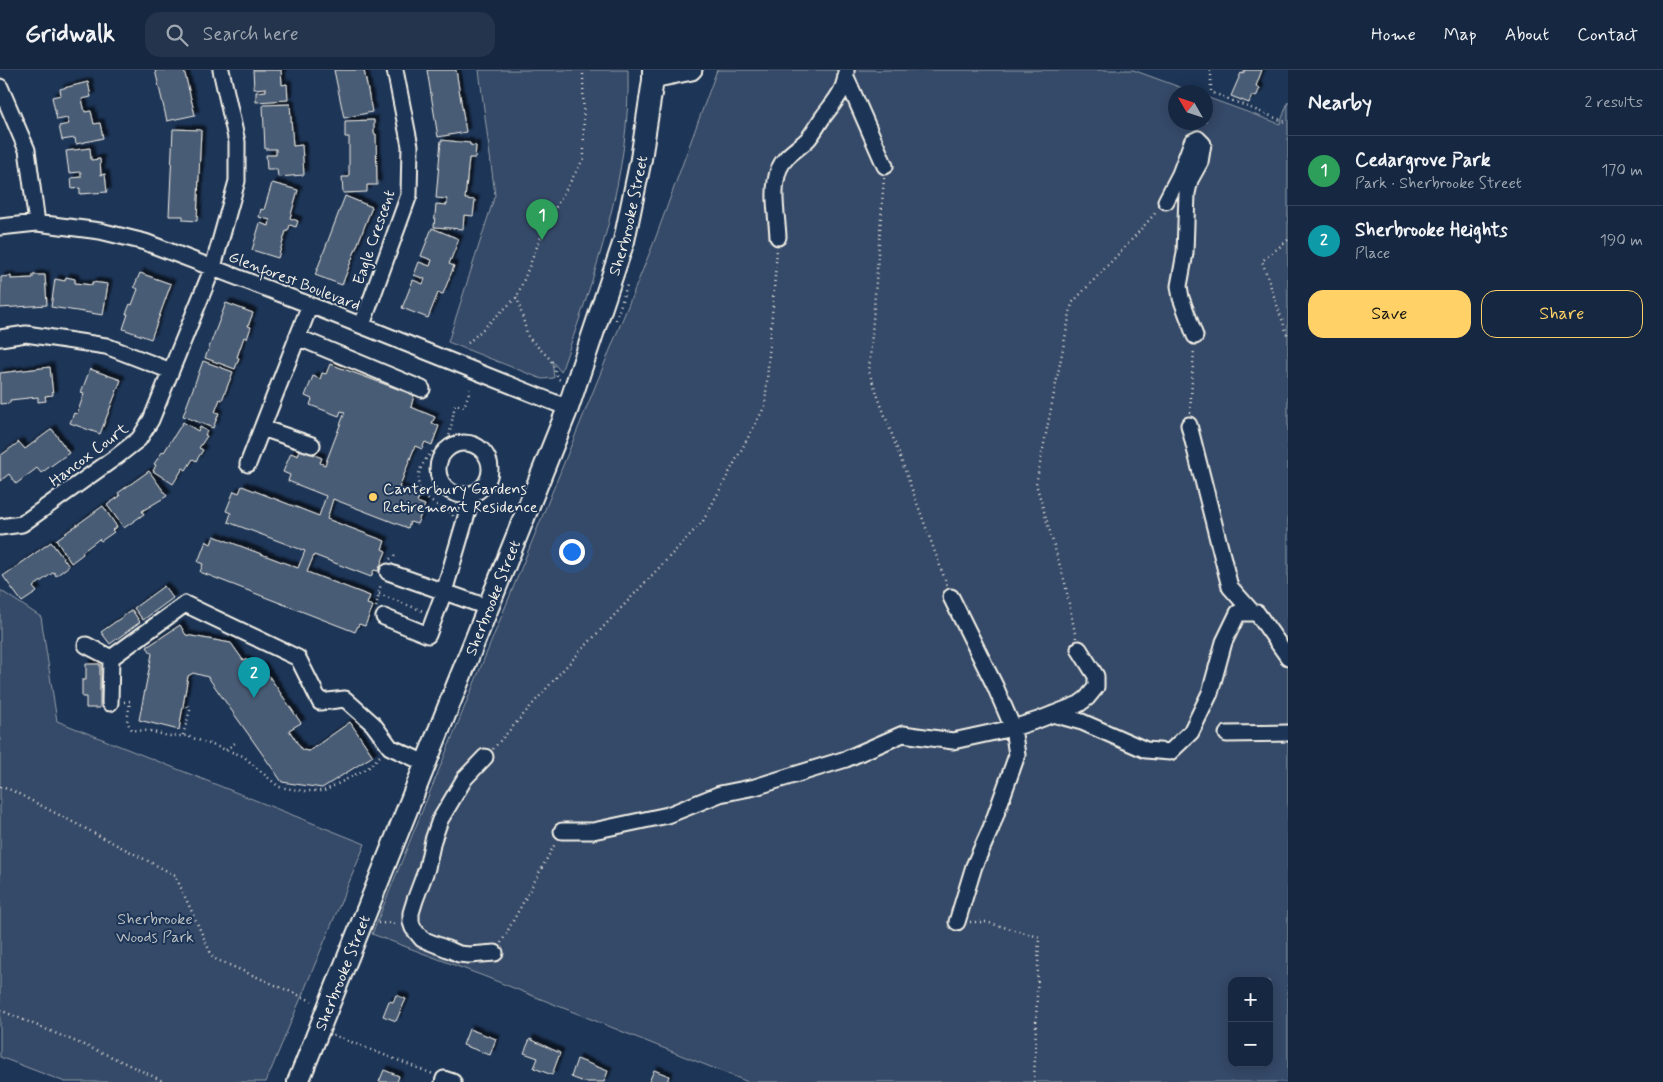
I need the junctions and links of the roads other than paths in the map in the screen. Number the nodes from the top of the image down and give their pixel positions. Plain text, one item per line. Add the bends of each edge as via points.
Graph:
1 (221, 70) edge
2 (395, 70) edge
3 (694, 70) edge
4 (846, 73) edge
5 (653, 75) edge
6 (0, 87) edge
7 (885, 166) road end
8 (1166, 201) road end
9 (37, 223) junction
10 (0, 227) edge
11 (778, 237) road end
12 (213, 267) junction
13 (310, 305) junction
14 (362, 325) junction
15 (1195, 336) road end
16 (298, 337) junction
17 (0, 338) edge
18 (171, 370) junction
19 (422, 389) dead end
20 (568, 408) junction
21 (1189, 425) road end
22 (262, 428) junction
23 (312, 445) dead end
24 (248, 464) dead end
25 (473, 493) dead end
26 (0, 527) edge
27 (386, 570) road end
28 (438, 590) junction
29 (951, 597) road end
30 (487, 607) junction
31 (1253, 613) junction
32 (379, 615) road end
33 (86, 645) dead end
34 (1079, 649) road end
35 (1288, 657) edge
36 (111, 658) junction
37 (110, 703) road end
38 (1053, 714) junction
39 (1013, 728) junction
40 (1288, 733) edge
41 (1227, 734) dead end
42 (485, 757) road end
43 (425, 763) junction
44 (562, 831) road end
45 (957, 922) road end
46 (495, 953) road end
47 (298, 1082) edge

1 - 12 street via 237,142 237,181
2 - 14 street, Eagle Crescent via 410,146 409,196
3 - 5 street
4 - 7 street
4 - 11 street via 843,88 815,130 784,160 779,170 774,196
5 - 20 main road, Sherbrooke Street via 641,159 624,241
6 - 9 street via 27,150
8 - 15 street via 1192,142 1198,139 1203,144 1203,152 1187,193 1185,253 1179,286
9 - 10 street, Glenforest Boulevard
9 - 12 street, Glenforest Boulevard via 100,231 145,242
12 - 13 street, Glenforest Boulevard
12 - 18 street, Hancox Court
13 - 14 street, Glenforest Boulevard
13 - 16 street
14 - 20 street, Glenforest Boulevard
16 - 19 street
16 - 22 street
17 - 18 street via 26,334 106,346
18 - 26 street, Hancox Court via 151,420 139,439 22,524
20 - 30 main road, Sherbrooke Street
21 - 31 street via 1230,587
22 - 23 street
22 - 24 street
25 - 28 street
27 - 28 street
28 - 30 street
28 - 32 street via 428,635
29 - 39 street
30 - 43 main road, Sherbrooke Street
31 - 35 street via 1257,613
31 - 38 street via 1238,612 1224,642 1210,693 1191,732 1170,752 1146,750 1082,722
33 - 36 street
34 - 38 street via 1096,676 1096,687 1079,704
36 - 37 street
36 - 43 street via 185,604 298,658 320,702 345,700 373,724 390,747
38 - 39 street
39 - 44 street via 953,741 903,734 846,759 755,787 720,794 668,815 593,831
39 - 45 street via 1017,756 974,866
40 - 41 street
42 - 46 street via 465,778 440,820 411,922 422,939 450,950 469,955
43 - 47 main road, Sherbrooke Street

